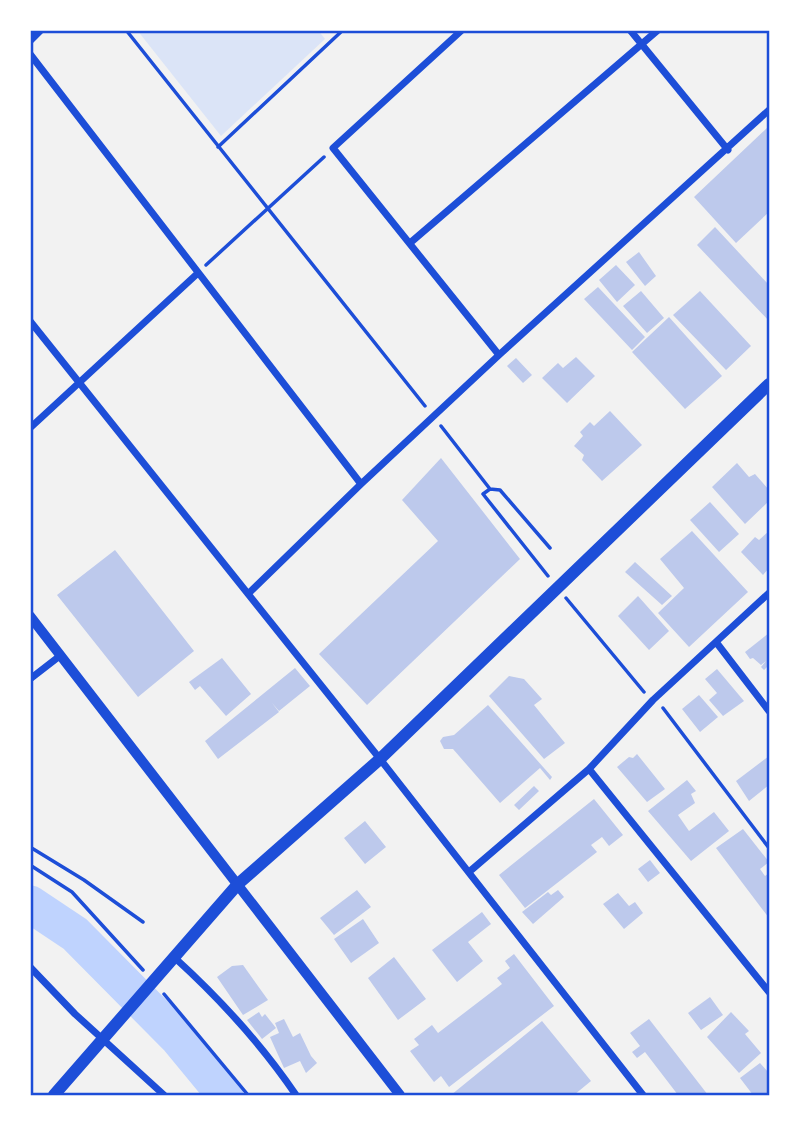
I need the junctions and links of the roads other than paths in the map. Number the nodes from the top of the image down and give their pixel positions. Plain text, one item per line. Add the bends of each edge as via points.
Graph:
1 (41, 30) edge
2 (462, 30) edge
3 (630, 30) edge
4 (658, 30) edge
5 (30, 41) edge
6 (643, 45) junction
7 (30, 54) edge
8 (769, 110) edge
9 (728, 150) junction
10 (410, 243) junction
11 (198, 273) junction
12 (30, 321) edge
13 (499, 355) junction
14 (79, 382) junction
15 (769, 384) edge
16 (30, 428) edge
17 (361, 484) junction
18 (249, 593) junction
19 (769, 593) edge
20 (30, 616) edge
21 (716, 642) junction
22 (61, 655) junction
23 (30, 679) edge
24 (769, 711) edge
25 (380, 759) junction
26 (589, 769) junction
27 (469, 872) junction
28 (238, 884) junction
29 (173, 961) junction
30 (30, 967) edge
31 (769, 976) edge
32 (762, 982) junction
33 (769, 992) edge
34 (104, 1036) junction
35 (54, 1095) edge
36 (164, 1095) edge
37 (296, 1095) edge
38 (400, 1095) edge
39 (643, 1095) edge

1 - 5 street
2 - 10 street via 334,148
3 - 6 street
4 - 6 street
6 - 9 street
6 - 10 street
7 - 11 street
8 - 9 street
9 - 13 street
10 - 13 street
11 - 14 street
11 - 17 street
12 - 14 street
13 - 17 street
14 - 16 street
14 - 18 street
15 - 25 main road
17 - 18 street
18 - 25 street
19 - 21 street
20 - 22 street
21 - 24 street
21 - 26 street via 653,700
22 - 23 street
22 - 28 street
25 - 27 street
25 - 28 main road
26 - 27 street
26 - 32 street
27 - 39 street
28 - 29 main road
28 - 38 street
29 - 34 main road
29 - 37 street via 212,992
30 - 34 street via 75,1014
31 - 32 street
32 - 33 street
34 - 35 main road
34 - 36 street

